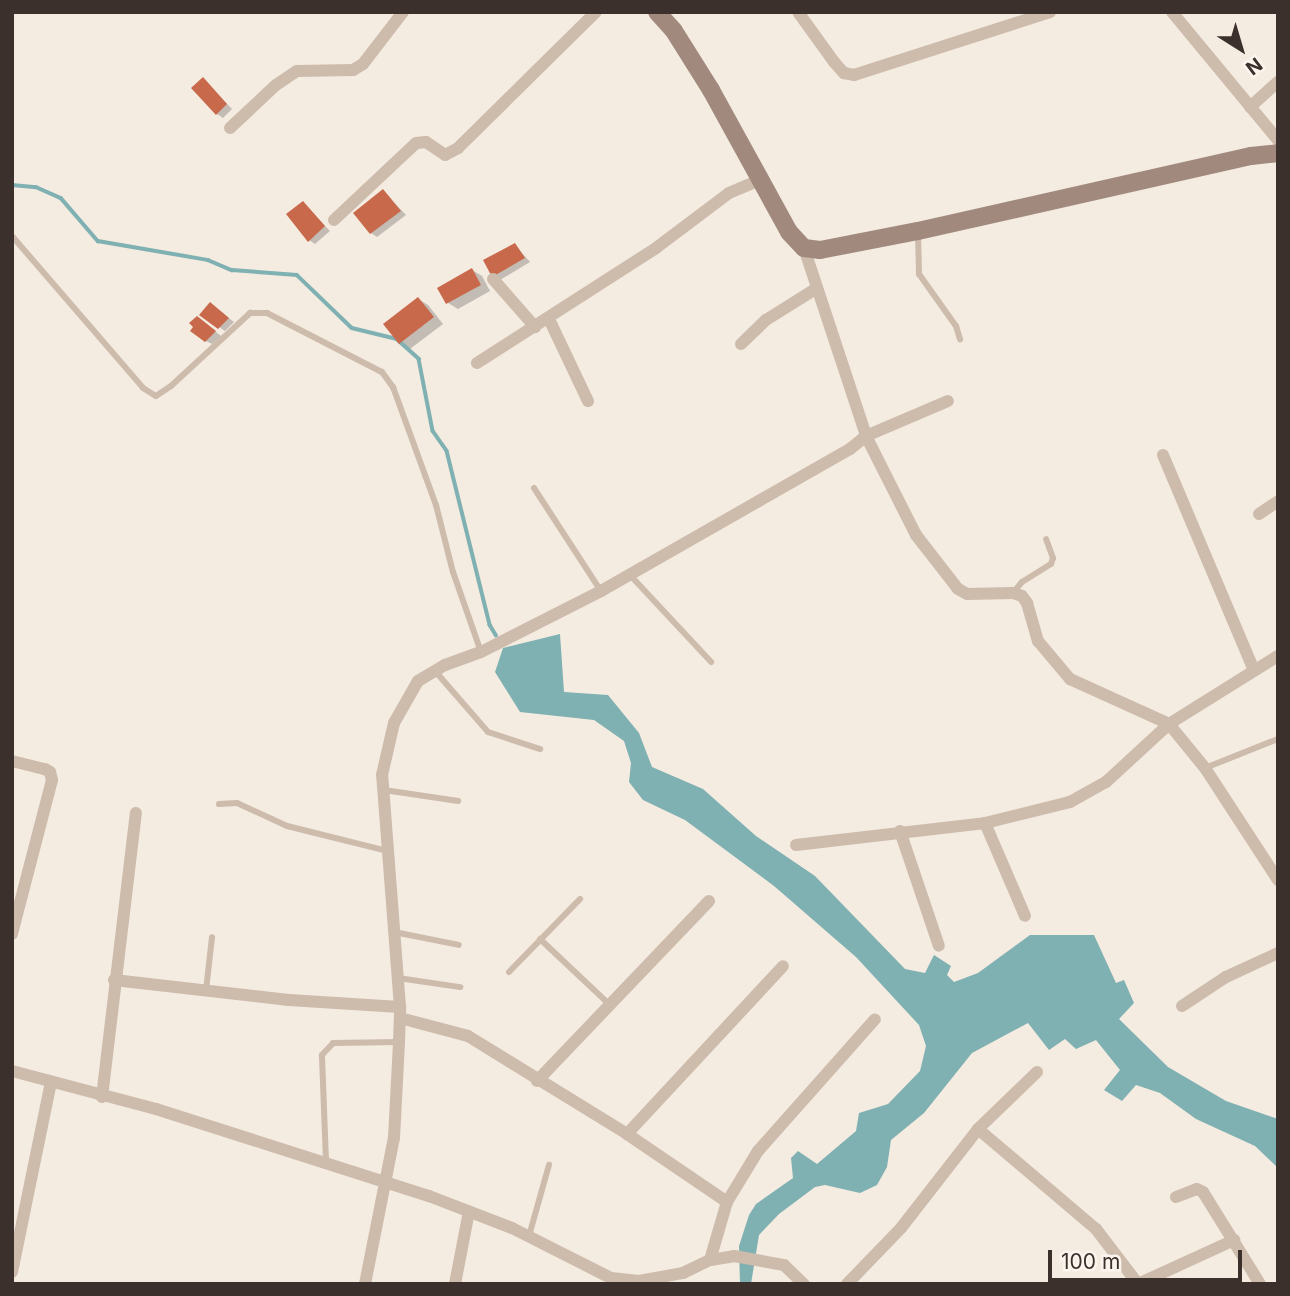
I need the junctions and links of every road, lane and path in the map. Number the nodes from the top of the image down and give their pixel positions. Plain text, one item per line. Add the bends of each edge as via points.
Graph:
1 (403, 12) edge
2 (596, 12) edge
3 (657, 12) edge
4 (798, 12) edge
5 (1050, 12) edge
6 (1172, 12) edge
7 (1278, 82) edge
8 (1250, 107) junction
9 (230, 128) dead end
10 (1278, 140) edge
11 (1278, 153) edge
12 (759, 180) junction
13 (334, 220) dead end
14 (918, 231) junction
15 (12, 236) edge
16 (804, 248) junction
17 (493, 279) dead end
18 (817, 288) junction
19 (549, 319) junction
20 (535, 327) junction
21 (960, 340) dead end
22 (741, 344) dead end
23 (477, 363) dead end
24 (588, 401) dead end
25 (948, 401) dead end
26 (866, 436) junction
27 (1163, 455) dead end
28 (534, 488) dead end
29 (1278, 500) edge
30 (1259, 514) dead end
31 (1046, 539) dead end
32 (629, 575) junction
33 (601, 591) junction
34 (1013, 593) junction
35 (481, 652) junction
36 (1278, 656) edge
37 (711, 662) dead end
38 (1254, 670) junction
39 (435, 671) junction
40 (1169, 724) junction
41 (1278, 739) edge
42 (540, 748) dead end
43 (12, 761) edge
44 (1205, 768) junction
45 (383, 790) junction
46 (458, 801) dead end
47 (219, 804) dead end
48 (136, 813) dead end
49 (985, 823) junction
50 (900, 831) junction
51 (796, 845) dead end
52 (387, 851) junction
53 (1278, 855) edge
54 (1263, 858) junction
55 (1278, 880) edge
56 (580, 899) dead end
57 (709, 901) dead end
58 (1024, 916) dead end
59 (394, 932) junction
60 (12, 934) edge
61 (212, 937) dead end
62 (540, 939) junction
63 (459, 945) dead end
64 (939, 946) dead end
65 (1278, 953) edge
66 (783, 966) dead end
67 (509, 972) dead end
68 (398, 978) junction
69 (114, 980) junction
70 (460, 987) dead end
71 (206, 990) junction
72 (610, 1005) junction
73 (1182, 1006) dead end
74 (400, 1012) junction
75 (875, 1019) dead end
76 (400, 1042) junction
77 (12, 1071) edge
78 (1037, 1072) dead end
79 (537, 1081) junction
80 (51, 1082) junction
81 (102, 1097) junction
82 (978, 1129) junction
83 (627, 1134) junction
84 (326, 1161) junction
85 (549, 1165) dead end
86 (388, 1184) junction
87 (1176, 1198) dead end
88 (727, 1202) junction
89 (469, 1211) junction
90 (529, 1236) junction
91 (1234, 1240) junction
92 (710, 1260) junction
93 (12, 1272) edge
94 (365, 1284) edge
95 (456, 1284) edge
96 (804, 1284) edge
97 (847, 1284) edge
98 (1138, 1284) edge
99 (1260, 1284) edge

1 - 9 street via 363,64 353,70 298,71
2 - 13 street via 458,148 445,155 426,142 416,143
3 - 12 street via 711,90
4 - 5 street via 834,62 844,73 854,75
6 - 8 street
7 - 8 street
8 - 10 street
11 - 14 street
12 - 16 street via 789,233
12 - 19 street via 729,193
14 - 16 street via 820,250
14 - 21 lane via 919,274 956,326
15 - 35 lane via 143,388 156,396 250,313 267,313 382,372 393,387 436,505
16 - 18 street
17 - 20 street
18 - 22 street via 766,320
18 - 26 street
19 - 20 street
19 - 24 street
20 - 23 street
25 - 26 street
26 - 32 street
26 - 34 street via 916,535 958,589 967,594
27 - 38 street
28 - 33 lane
29 - 30 street
31 - 34 lane via 1051,564
32 - 33 street
32 - 37 lane
33 - 35 street
34 - 40 street via 1027,603 1038,641 1070,679
35 - 39 street
36 - 38 street
38 - 40 street
39 - 42 lane via 488,732
39 - 45 street via 418,681 394,723
40 - 44 street
40 - 49 street via 1106,782 1070,802
41 - 44 lane
43 - 60 street via 45,769 52,780
44 - 54 street
45 - 46 lane
45 - 52 street
47 - 52 lane via 237,803 287,826
48 - 69 street
49 - 50 street
49 - 58 street
50 - 51 street
50 - 64 street
52 - 59 street
53 - 54 street
54 - 55 street
56 - 62 lane
57 - 72 street
59 - 63 lane
59 - 68 street
61 - 71 lane
62 - 67 lane
62 - 72 lane
65 - 73 street via 1226,977
66 - 83 street
68 - 70 lane
68 - 74 street
69 - 71 street
69 - 81 street
71 - 74 street
72 - 79 street
74 - 76 street
74 - 79 street via 468,1036
75 - 88 street via 758,1151
76 - 84 lane via 333,1043 322,1055
76 - 86 street
77 - 80 street
78 - 82 street
79 - 83 street
80 - 81 street
80 - 93 street
81 - 84 street
82 - 97 street via 901,1227
82 - 98 street via 1097,1229
83 - 88 street
84 - 86 street
85 - 90 lane
86 - 89 street
86 - 94 street
87 - 91 street via 1197,1189 1203,1192
88 - 92 street
89 - 90 street
89 - 95 street
90 - 92 street via 611,1278 639,1281 683,1273
91 - 98 street
91 - 99 street
92 - 96 street via 734,1256 762,1259 784,1265

